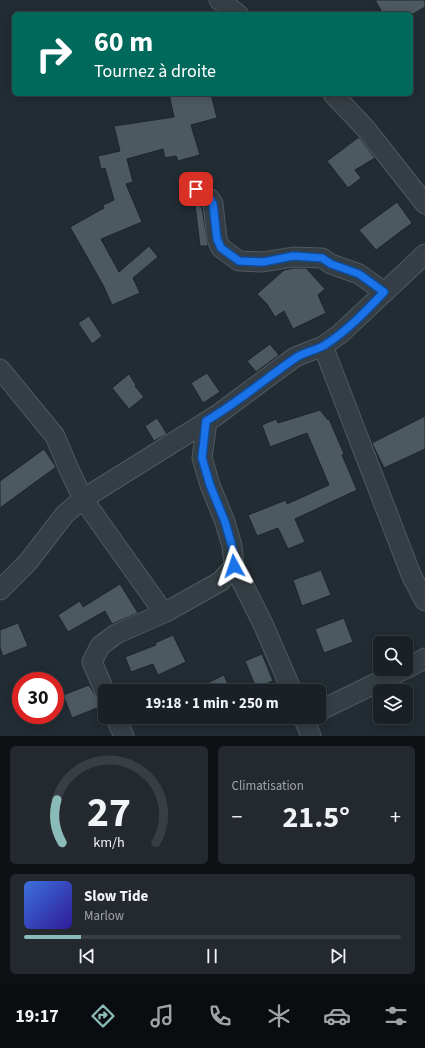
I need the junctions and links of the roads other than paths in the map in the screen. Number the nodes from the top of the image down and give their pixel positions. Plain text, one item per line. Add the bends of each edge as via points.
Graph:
1 (219, 0) edge
2 (235, 12) edge
3 (335, 96) edge
4 (196, 189) dead end
5 (425, 204) edge
6 (425, 254) edge
7 (384, 292) junction
8 (323, 346) junction
9 (0, 369) edge
10 (206, 421) junction
11 (83, 499) junction
12 (234, 566) junction
13 (0, 590) edge
14 (425, 600) edge
15 (164, 613) junction
16 (425, 658) edge
17 (413, 665) edge
18 (392, 676) edge
19 (102, 684) edge
20 (289, 684) edge
21 (326, 709) edge
22 (118, 724) edge
23 (306, 724) edge
24 (124, 736) edge
25 (311, 736) edge

1 - 2 street
3 - 5 street via 366,129
4 - 7 street via 213,204 217,239 221,248 239,261 263,262 293,256 322,258 359,274
6 - 7 street
7 - 8 street via 363,314
8 - 10 street via 295,357
8 - 14 street via 412,577
9 - 11 street via 56,436
10 - 11 street
10 - 12 street via 202,458 225,522 232,546
11 - 13 street via 65,514 28,562
11 - 15 street
12 - 15 street via 221,581
12 - 20 street
15 - 19 street via 116,634 100,646 92,662
16 - 17 street
18 - 21 street
22 - 24 street
23 - 25 street

